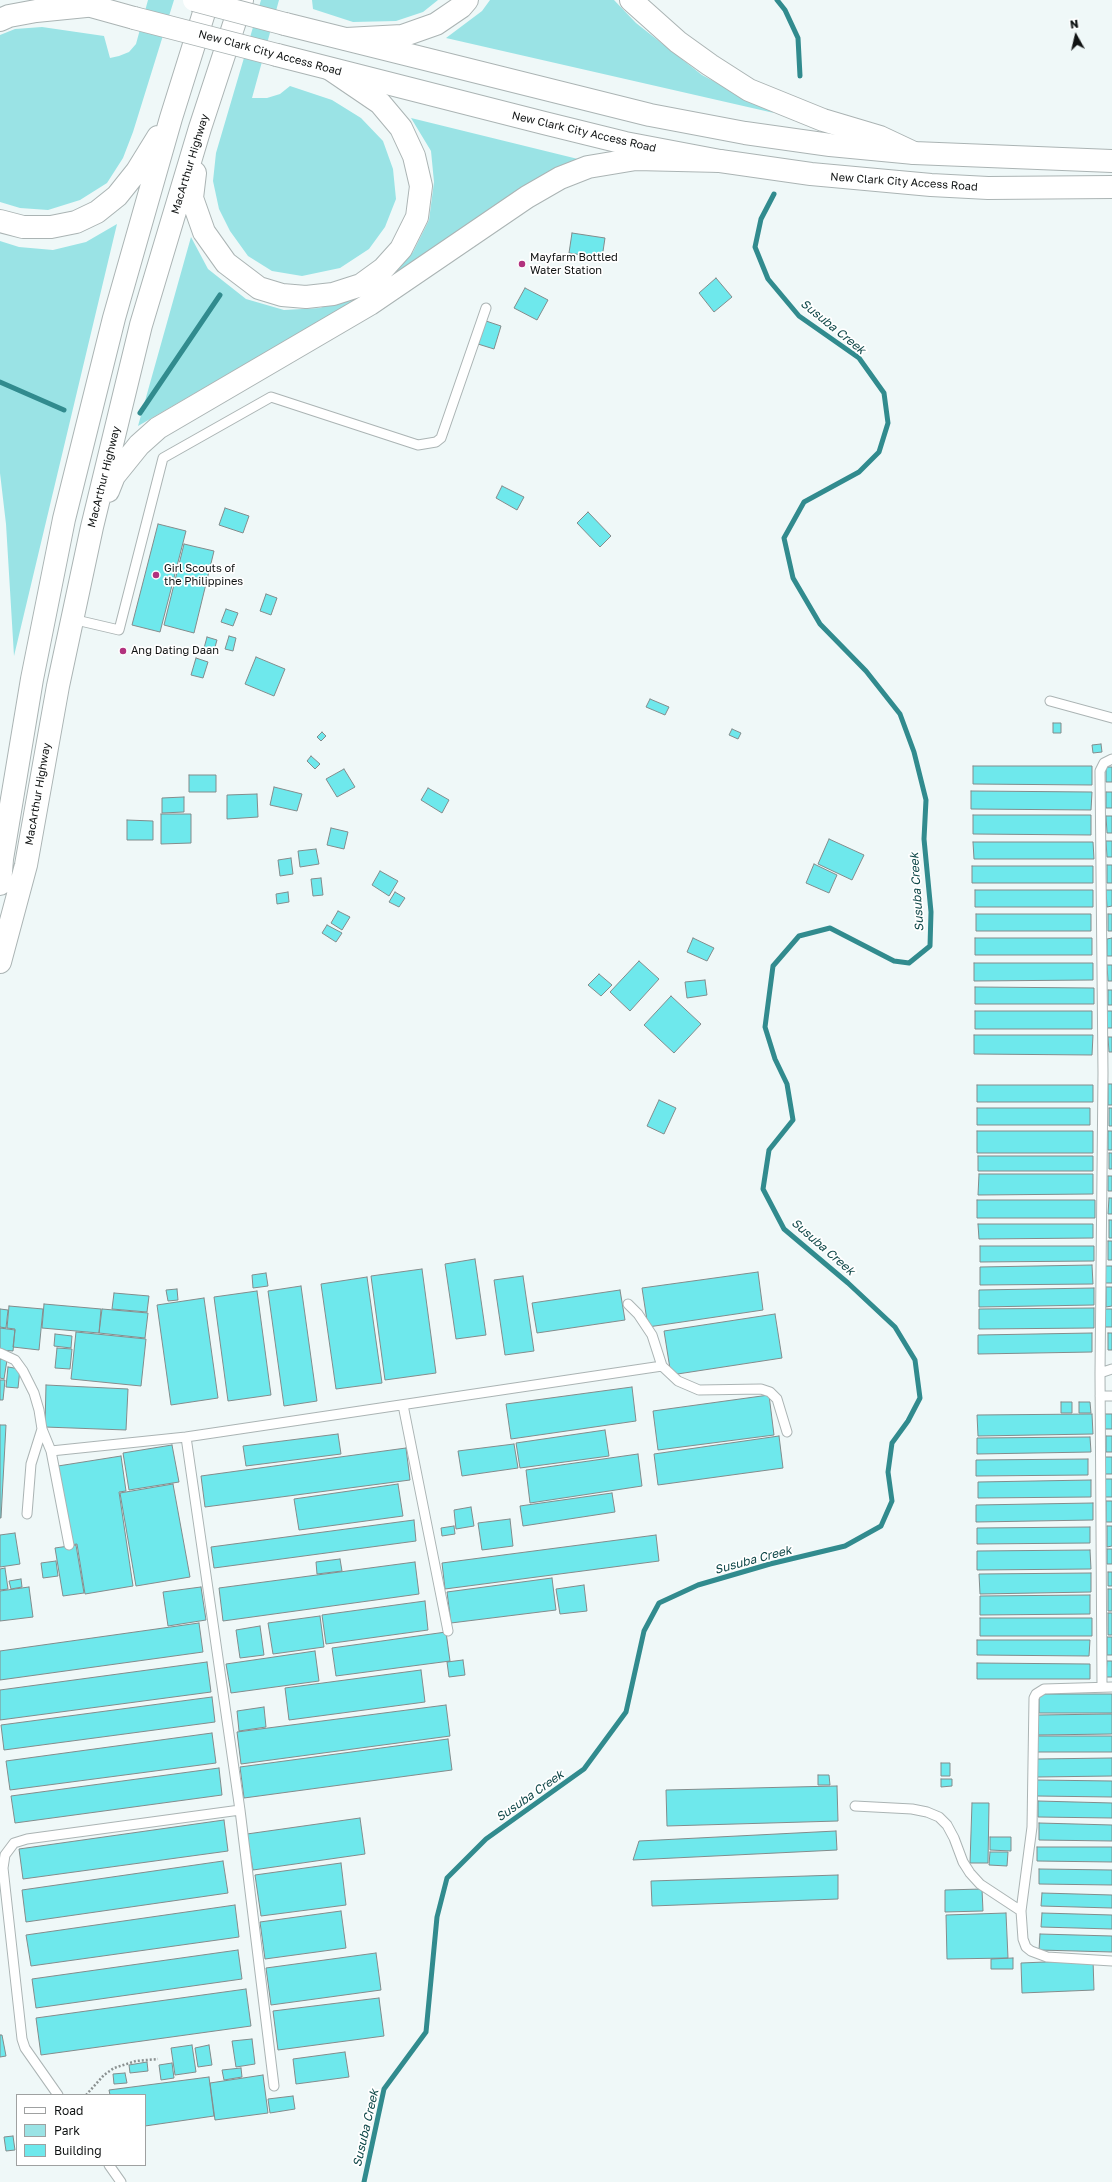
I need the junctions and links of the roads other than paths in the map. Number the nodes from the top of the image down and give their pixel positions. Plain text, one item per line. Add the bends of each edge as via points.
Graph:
1 (194, 0) edge
2 (208, 0) edge
3 (242, 0) edge
4 (467, 0) edge
5 (631, 0) edge
6 (77, 3) edge
7 (0, 20) edge
8 (346, 39) junction
9 (330, 69) junction
10 (171, 118) junction
11 (200, 128) junction
12 (914, 153) junction
13 (720, 161) junction
14 (1112, 162) edge
15 (1112, 187) edge
16 (0, 221) edge
17 (486, 308) dead end
18 (92, 527) junction
19 (72, 620) junction
20 (1050, 701) dead end
21 (1112, 718) edge
22 (1112, 758) edge
23 (0, 884) edge
24 (0, 962) edge
25 (1108, 1072) edge
26 (628, 1304) dead end
27 (0, 1353) edge
28 (662, 1366) junction
29 (1112, 1369) edge
30 (1100, 1373) junction
31 (1100, 1396) junction
32 (1112, 1396) edge
33 (402, 1405) junction
34 (42, 1429) junction
35 (787, 1432) dead end
36 (186, 1437) junction
37 (51, 1451) junction
38 (27, 1514) dead end
39 (69, 1545) dead end
40 (448, 1631) dead end
41 (1102, 1687) junction
42 (1112, 1687) edge
43 (855, 1806) dead end
44 (240, 1810) junction
45 (1021, 1911) junction
46 (1112, 1961) edge
47 (274, 2086) dead end
48 (57, 2094) edge
49 (110, 2166) edge
50 (121, 2182) edge

1 - 8 main road, bridge
2 - 10 main road
3 - 11 main road, MacArthur Highway
4 - 8 main road via 436,24 402,36
5 - 12 main road via 685,47 749,90 823,120 880,137
6 - 7 main road, New Clark City Access Road via 36,10
6 - 9 main road, New Clark City Access Road, bridge
8 - 12 main road via 650,115 746,133
9 - 11 main road via 380,103 401,128 414,156 421,186 418,217 401,249 383,269 361,285 333,294 306,297 282,295 259,288 226,264 204,232 192,198
9 - 13 main road, New Clark City Access Road via 618,141
10 - 16 main road via 137,171 117,196 97,212 76,222 51,227 23,227
10 - 23 main road via 114,318 64,519 32,679
11 - 18 main road, MacArthur Highway via 141,326
12 - 14 main road
13 - 15 main road, New Clark City Access Road via 812,174 931,185 988,188
13 - 18 main road via 636,159 588,167 560,178 526,197 370,304 158,428 139,445 114,476
17 - 19 lane via 441,438 436,442 418,445 271,397 163,458 119,630
18 - 19 main road, MacArthur Highway
19 - 24 main road, MacArthur Highway via 26,865
20 - 21 lane
22 - 25 lane via 1104,763 1100,771
25 - 30 lane
26 - 28 lane via 652,1335
27 - 34 lane via 15,1360 23,1370 39,1410
28 - 33 lane
28 - 35 lane via 678,1381 699,1390 761,1389 770,1392 777,1399
29 - 30 lane
30 - 31 lane
31 - 32 lane
31 - 41 lane
33 - 36 lane
33 - 40 lane
34 - 37 lane
34 - 38 lane via 31,1464
36 - 37 lane
36 - 44 lane
37 - 39 lane
41 - 42 lane
41 - 45 lane via 1044,1689 1034,1698 1032,1828
43 - 45 lane via 912,1809 939,1817 947,1825 970,1873 980,1884
44 - 47 lane
44 - 48 lane via 27,1839 14,1843 5,1855 3,1868 22,2039 25,2048
45 - 46 lane via 1023,1939 1026,1947 1036,1954
49 - 50 lane

